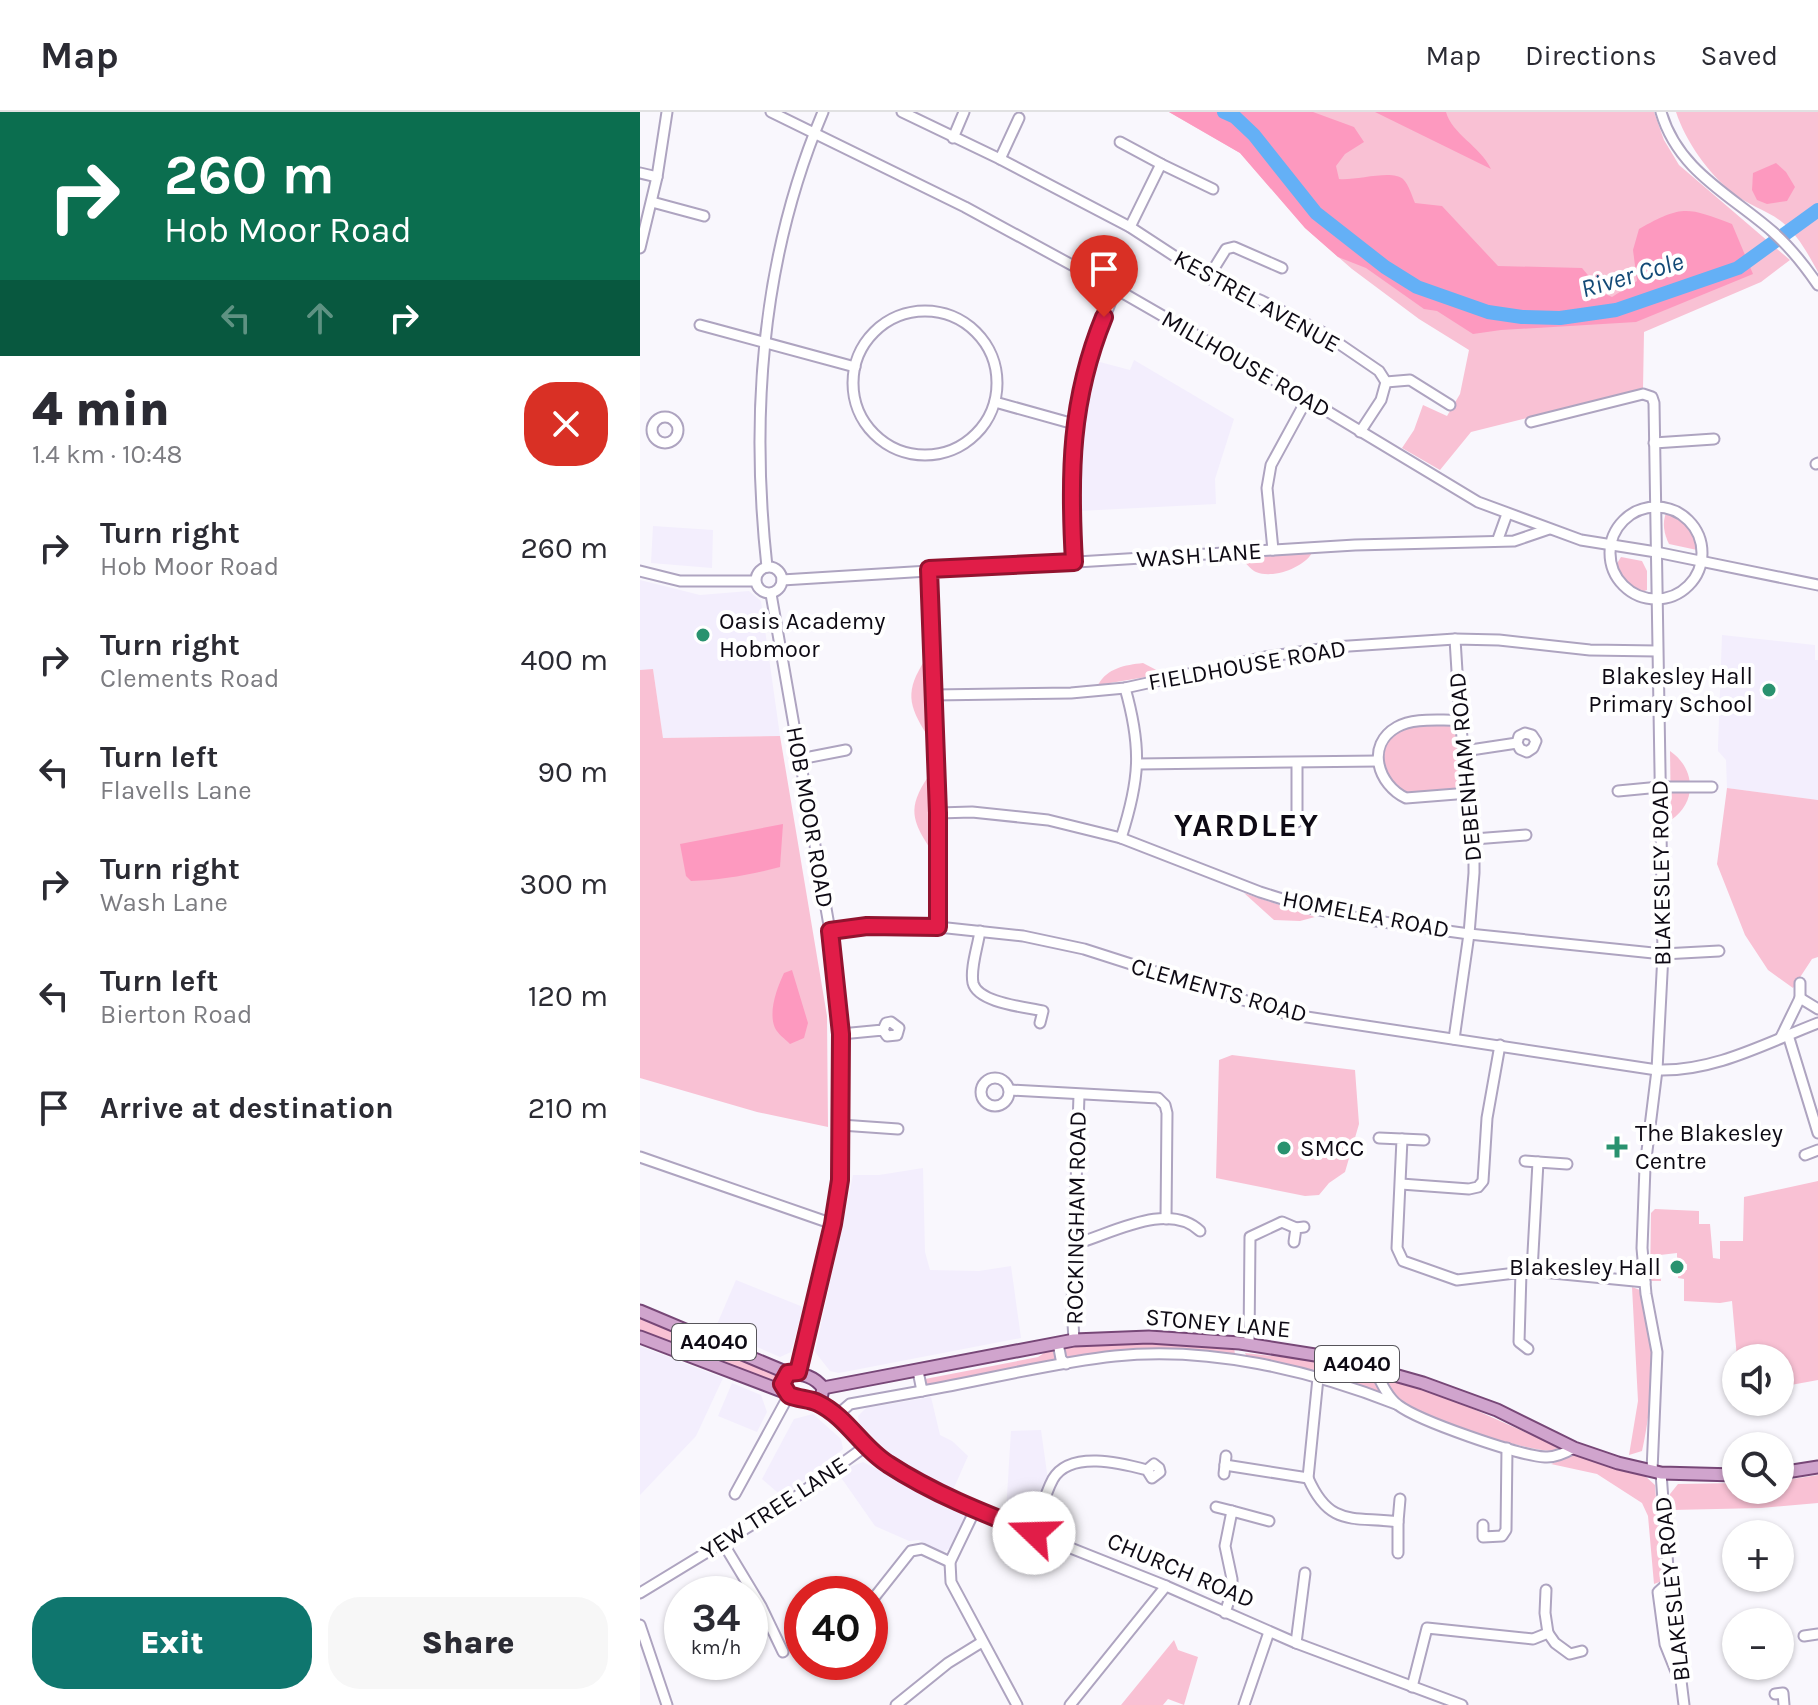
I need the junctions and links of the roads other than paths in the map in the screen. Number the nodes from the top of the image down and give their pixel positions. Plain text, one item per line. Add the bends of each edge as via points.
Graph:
1 (667, 112) edge
2 (771, 112) edge
3 (823, 112) edge
4 (902, 112) edge
5 (964, 112) edge
6 (1661, 112) edge
7 (1019, 118) dead end
8 (814, 134) junction
9 (953, 138) junction
10 (1120, 142) dead end
11 (1000, 159) junction
12 (1161, 164) junction
13 (640, 173) edge
14 (657, 177) junction
15 (1213, 189) dead end
16 (652, 202) junction
17 (704, 216) dead end
18 (1130, 227) junction
19 (640, 248) edge
20 (1282, 268) dead end
21 (1208, 278) junction
22 (1818, 285) edge
23 (1116, 289) junction
24 (700, 325) dead end
25 (764, 342) junction
26 (855, 367) junction
27 (1386, 382) junction
28 (1307, 399) junction
29 (995, 402) junction
30 (1450, 405) dead end
31 (1531, 422) dead end
32 (1074, 424) junction
33 (640, 427) edge
34 (652, 428) dead end
35 (1360, 432) junction
36 (1714, 439) dead end
37 (1654, 443) junction
38 (1655, 506) junction
39 (1507, 514) junction
40 (1549, 529) junction
41 (1498, 539) junction
42 (1611, 544) junction
43 (1273, 550) junction
44 (1656, 552) junction
45 (1702, 561) junction
46 (1074, 562) junction
47 (767, 567) junction
48 (929, 569) junction
49 (640, 571) edge
50 (782, 580) junction
51 (755, 581) junction
52 (1818, 585) edge
53 (771, 594) junction
54 (1657, 600) junction
55 (1455, 639) junction
56 (1657, 651) junction
57 (1125, 688) junction
58 (933, 695) junction
59 (1460, 720) junction
60 (1517, 743) dead end
61 (846, 750) dead end
62 (1464, 751) junction
63 (800, 759) junction
64 (1378, 761) junction
65 (1297, 763) junction
66 (1138, 764) junction
67 (1660, 787) junction
68 (1712, 787) dead end
69 (1618, 791) dead end
70 (1469, 793) junction
71 (938, 813) junction
72 (1297, 822) dead end
73 (1526, 835) dead end
74 (1121, 838) junction
75 (1474, 839) junction
76 (938, 927) junction
77 (830, 931) junction
78 (980, 931) junction
79 (1469, 934) junction
80 (1719, 951) dead end
81 (1663, 954) junction
82 (1800, 983) dead end
83 (1800, 998) junction
84 (1818, 1009) edge
85 (1040, 1023) dead end
86 (1818, 1023) edge
87 (883, 1030) dead end
88 (841, 1034) junction
89 (1784, 1036) junction
90 (1454, 1039) junction
91 (1500, 1045) junction
92 (1657, 1070) junction
93 (1010, 1090) dead end
94 (1079, 1095) junction
95 (841, 1125) junction
96 (898, 1129) dead end
97 (1818, 1133) edge
98 (1379, 1138) dead end
99 (1402, 1139) junction
100 (1424, 1140) dead end
101 (1818, 1150) edge
102 (1805, 1155) dead end
103 (640, 1157) edge
104 (1525, 1161) dead end
105 (1538, 1162) junction
106 (1567, 1164) dead end
107 (1401, 1184) junction
108 (1166, 1219) junction
109 (833, 1224) junction
110 (1200, 1231) dead end
111 (1294, 1242) dead end
112 (1075, 1244) junction
113 (1532, 1271) junction
114 (1521, 1272) junction
115 (1645, 1282) junction
116 (640, 1311) edge
117 (640, 1337) edge
118 (1074, 1340) junction
119 (1058, 1343) junction
120 (1245, 1343) junction
121 (1528, 1349) dead end
122 (1239, 1361) junction
123 (1066, 1364) junction
124 (1374, 1368) junction
125 (918, 1371) junction
126 (793, 1372) junction
127 (1318, 1378) junction
128 (823, 1388) junction
129 (922, 1391) junction
130 (788, 1394) junction
131 (816, 1402) junction
132 (1396, 1404) junction
133 (836, 1416) junction
134 (866, 1446) junction
135 (1507, 1448) junction
136 (1574, 1448) junction
137 (1225, 1465) dead end
138 (1818, 1467) edge
139 (1147, 1470) dead end
140 (1794, 1471) edge
141 (1657, 1472) junction
142 (1722, 1474) edge
143 (1308, 1478) junction
144 (735, 1494) dead end
145 (1400, 1499) dead end
146 (1216, 1507) dead end
147 (975, 1510) junction
148 (1232, 1511) junction
149 (1269, 1521) dead end
150 (1398, 1522) junction
151 (1483, 1525) dead end
152 (1034, 1533) junction
153 (723, 1543) junction
154 (1398, 1553) dead end
155 (950, 1562) junction
156 (1305, 1573) dead end
157 (888, 1580) edge
158 (1166, 1586) junction
159 (1546, 1590) dead end
160 (640, 1593) edge
161 (1225, 1613) junction
162 (640, 1625) edge
163 (1269, 1632) junction
164 (1548, 1633) junction
165 (1818, 1634) edge
166 (1804, 1636) dead end
167 (982, 1642) junction
168 (1296, 1643) junction
169 (1582, 1651) dead end
170 (783, 1652) dead end
171 (1412, 1687) junction
172 (1775, 1694) dead end
173 (667, 1705) edge
174 (896, 1705) edge
175 (1017, 1705) edge
176 (1070, 1705) edge
177 (1244, 1705) edge
178 (1462, 1705) edge
179 (1684, 1705) edge
180 (1784, 1705) edge

1 - 14 street
2 - 8 street, MILLHOUSE ROAD
3 - 8 street
4 - 9 street, KESTREL AVENUE
5 - 9 street
6 - 22 street via 1680,153 1706,181 1771,230
7 - 11 street
8 - 23 street, MILLHOUSE ROAD via 965,207
8 - 25 street via 771,285
9 - 11 street, KESTREL AVENUE
10 - 12 street
11 - 18 street, KESTREL AVENUE
12 - 15 street
12 - 18 street
13 - 14 street
14 - 16 street
16 - 17 street
16 - 19 street
18 - 21 street, KESTREL AVENUE
20 - 21 street via 1234,247 1226,249
21 - 27 street, KESTREL AVENUE via 1322,332 1379,371
23 - 28 street, MILLHOUSE ROAD
23 - 32 street via 1093,345
24 - 25 street
25 - 26 street
25 - 47 street via 760,481
26 - 29 street via 857,407 867,425 889,445 918,455 957,448 974,437
26 - 29 street via 861,350 884,324 917,312 943,314 967,325 990,351 996,367
27 - 30 street via 1410,380
27 - 35 street
28 - 35 street, MILLHOUSE ROAD
28 - 43 street via 1271,465 1267,488
29 - 32 street
31 - 37 street, BLAKESLEY ROAD via 1647,395 1654,403
32 - 46 street
33 - 34 street
35 - 39 street, MILLHOUSE ROAD
36 - 37 street
37 - 38 street, BLAKESLEY ROAD
38 - 42 street via 1626,518
38 - 44 street, BLAKESLEY ROAD
38 - 45 street via 1680,513 1694,526
39 - 40 street, MILLHOUSE ROAD
39 - 41 street
40 - 41 street, WASH LANE via 1520,540
40 - 42 street
41 - 43 street, WASH LANE
42 - 44 street
42 - 54 street via 1611,562 1623,585
43 - 46 street, WASH LANE
44 - 45 street
44 - 54 street, BLAKESLEY ROAD
45 - 52 street
45 - 54 street via 1689,585
46 - 48 street, WASH LANE
47 - 50 street via 777,570
47 - 51 street
48 - 50 street, WASH LANE
48 - 58 street
49 - 51 street via 680,581
50 - 53 street
51 - 53 street via 761,592
53 - 63 street, HOB MOOR ROAD
54 - 56 street, BLAKESLEY ROAD
55 - 56 street, FIELDHOUSE ROAD
55 - 57 street, FIELDHOUSE ROAD via 1265,657
55 - 59 street, DEBENHAM ROAD
56 - 67 street, BLAKESLEY ROAD
57 - 58 street, FIELDHOUSE ROAD
57 - 66 street via 1135,722
58 - 71 street
59 - 62 street, DEBENHAM ROAD
59 - 64 street via 1395,727 1380,745
60 - 62 street
61 - 63 street
62 - 70 street, DEBENHAM ROAD
63 - 77 street, HOB MOOR ROAD
64 - 65 street
64 - 70 street via 1386,783 1406,798
65 - 66 street
65 - 72 street
66 - 74 street
67 - 68 street
67 - 69 street
67 - 81 street, BLAKESLEY ROAD
70 - 75 street, DEBENHAM ROAD
71 - 74 street, HOMELEA ROAD via 1048,820
71 - 76 street
73 - 75 street
74 - 79 street, HOMELEA ROAD via 1314,909
75 - 79 street, DEBENHAM ROAD
76 - 77 street, CLEMENTS ROAD
76 - 78 street, CLEMENTS ROAD
77 - 88 street, HOB MOOR ROAD
78 - 85 street via 976,988 997,1001 1043,1011
78 - 90 street, CLEMENTS ROAD via 1084,949 1287,1014
79 - 81 street, HOMELEA ROAD
79 - 90 street, DEBENHAM ROAD
80 - 81 street, HOMELEA ROAD
81 - 92 street, BLAKESLEY ROAD
82 - 83 street
83 - 84 street
83 - 89 street
86 - 89 street, CLEMENTS ROAD
87 - 88 street
88 - 95 street, HOB MOOR ROAD
89 - 92 street, CLEMENTS ROAD via 1702,1066
89 - 97 street
90 - 91 street, CLEMENTS ROAD
91 - 92 street, CLEMENTS ROAD
91 - 107 street via 1483,1181 1469,1189
92 - 115 street, BLAKESLEY ROAD via 1642,1203
93 - 94 street
94 - 108 street via 1158,1098 1165,1105
94 - 112 street, ROCKINGHAM ROAD
95 - 96 street
95 - 109 street, HOB MOOR ROAD
98 - 99 street
99 - 100 street
99 - 107 street
101 - 102 street
103 - 109 street
104 - 105 street
105 - 106 street
105 - 113 street
107 - 114 street via 1397,1248 1403,1261 1457,1280
108 - 110 street
108 - 112 street via 1120,1227
109 - 126 street, HOB MOOR ROAD
111 - 120 street via 1300,1227 1282,1222 1250,1237
112 - 118 street, ROCKINGHAM ROAD
113 - 114 street
113 - 115 street
114 - 121 street via 1519,1342
115 - 141 street, BLAKESLEY ROAD via 1657,1352
116 - 126 main road, A4040
117 - 130 main road, CHURCH ROAD / A4040
118 - 119 main road, STONEY LANE / A4040
118 - 120 main road, STONEY LANE / A4040 via 1149,1337
119 - 123 street
119 - 125 main road, STONEY LANE / A4040
120 - 122 street
120 - 124 main road, STONEY LANE / A4040
122 - 123 street via 1151,1354
122 - 127 street
123 - 129 street
124 - 132 street
124 - 136 main road, STONEY LANE / A4040 via 1497,1410
125 - 128 main road, STONEY LANE / A4040
125 - 129 street
126 - 128 main road, A4040
126 - 130 main road via 782,1384
127 - 132 street
127 - 143 street
128 - 131 main road
129 - 133 street via 850,1404
130 - 131 main road, CHURCH ROAD / A4040
130 - 144 street
131 - 133 street, CHURCH ROAD
132 - 135 street via 1420,1418
133 - 134 street, CHURCH ROAD
134 - 147 street, CHURCH ROAD via 906,1476
134 - 153 street, YEW TREE LANE
135 - 136 street via 1546,1457
135 - 151 street via 1506,1530 1502,1536 1483,1537
136 - 141 main road, STONEY LANE / A4040
137 - 143 street
138 - 140 main road
139 - 152 street via 1091,1461 1063,1470 1053,1480
141 - 142 main road, STONEY LANE / A4040
141 - 179 street, BLAKESLEY ROAD
143 - 150 street via 1335,1515
145 - 150 street
146 - 148 street
147 - 152 street, CHURCH ROAD
147 - 155 street
148 - 149 street
148 - 161 street via 1225,1546 1232,1591
150 - 154 street
152 - 158 street, CHURCH ROAD
153 - 160 street, YEW TREE LANE
153 - 170 street
155 - 157 street via 922,1549 911,1551
155 - 167 street via 951,1582
156 - 168 street
158 - 161 street, CHURCH ROAD
158 - 176 street
159 - 164 street
161 - 163 street, CHURCH ROAD
162 - 173 street
163 - 168 street, CHURCH ROAD
163 - 177 street
164 - 169 street via 1562,1651
164 - 171 street via 1533,1639 1427,1628
165 - 166 street
167 - 174 street
167 - 175 street
168 - 171 street, CHURCH ROAD
171 - 178 street, CHURCH ROAD
172 - 180 street via 1783,1693

